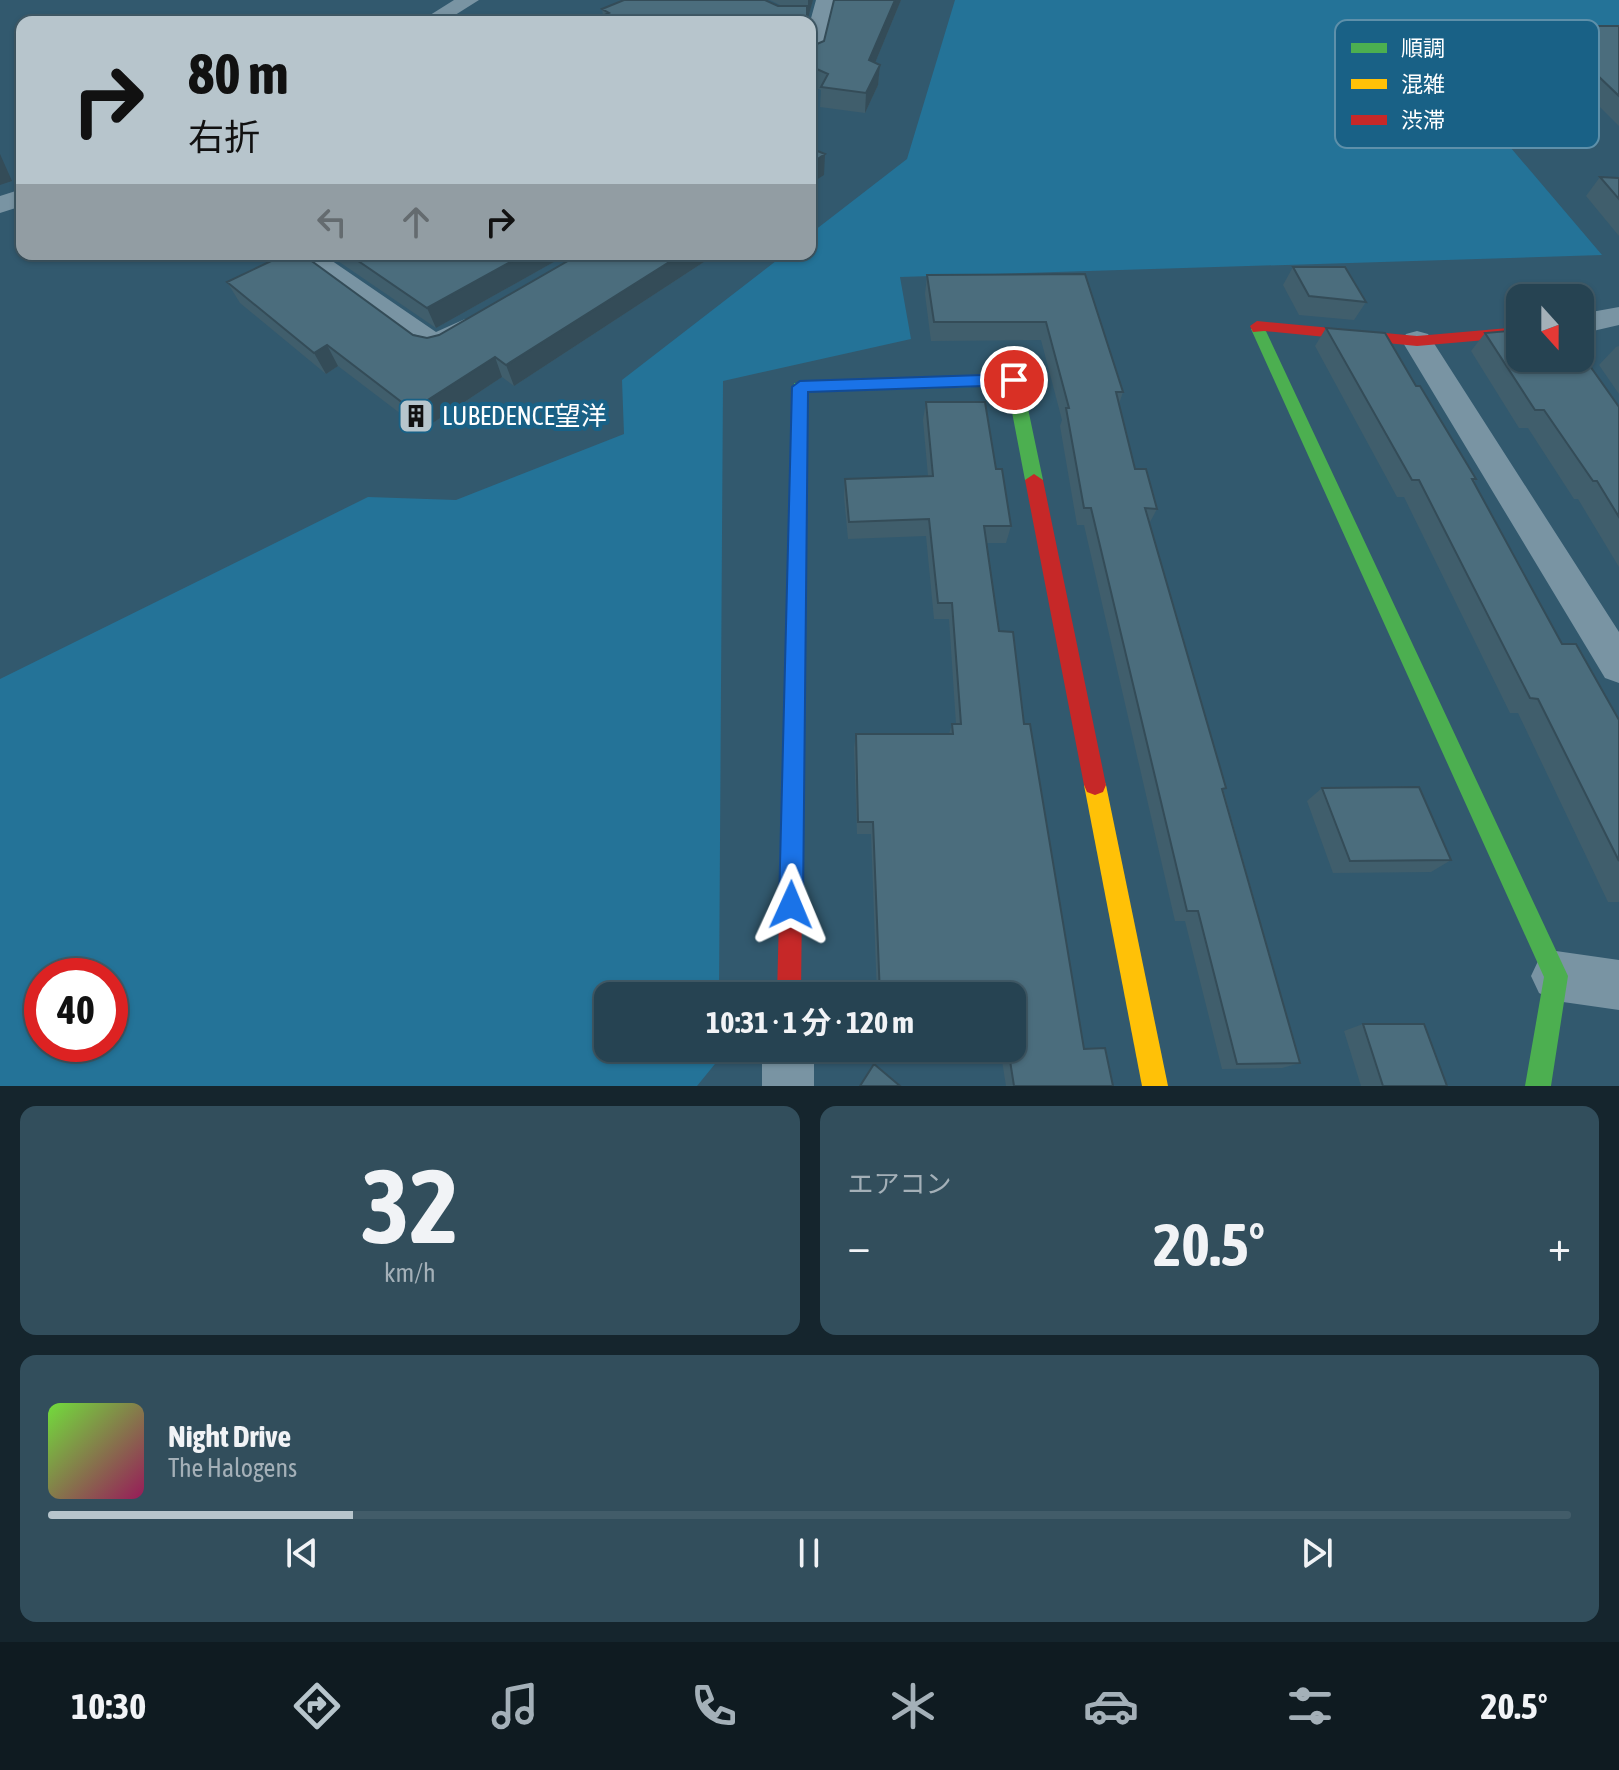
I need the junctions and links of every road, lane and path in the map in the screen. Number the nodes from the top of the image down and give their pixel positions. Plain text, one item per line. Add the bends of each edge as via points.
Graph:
1 (469, 0) edge
2 (826, 0) edge
3 (440, 16) edge
4 (816, 22) edge
5 (313, 260) edge
6 (488, 315) edge
7 (1619, 316) edge
8 (1594, 321) edge
9 (1506, 333) edge
10 (1417, 341) junction
11 (1619, 666) edge
12 (1556, 976) junction
13 (789, 982) edge
14 (1619, 985) edge
15 (788, 1062) edge
16 (788, 1086) edge
17 (1155, 1086) edge
18 (1538, 1086) edge

1 - 3 street
2 - 4 street
5 - 6 street via 435,346
7 - 8 street
9 - 10 street
10 - 11 street
10 - 12 street via 1257,326
12 - 14 street
12 - 18 street
13 - 17 street via 800,387 1014,380
15 - 16 street

